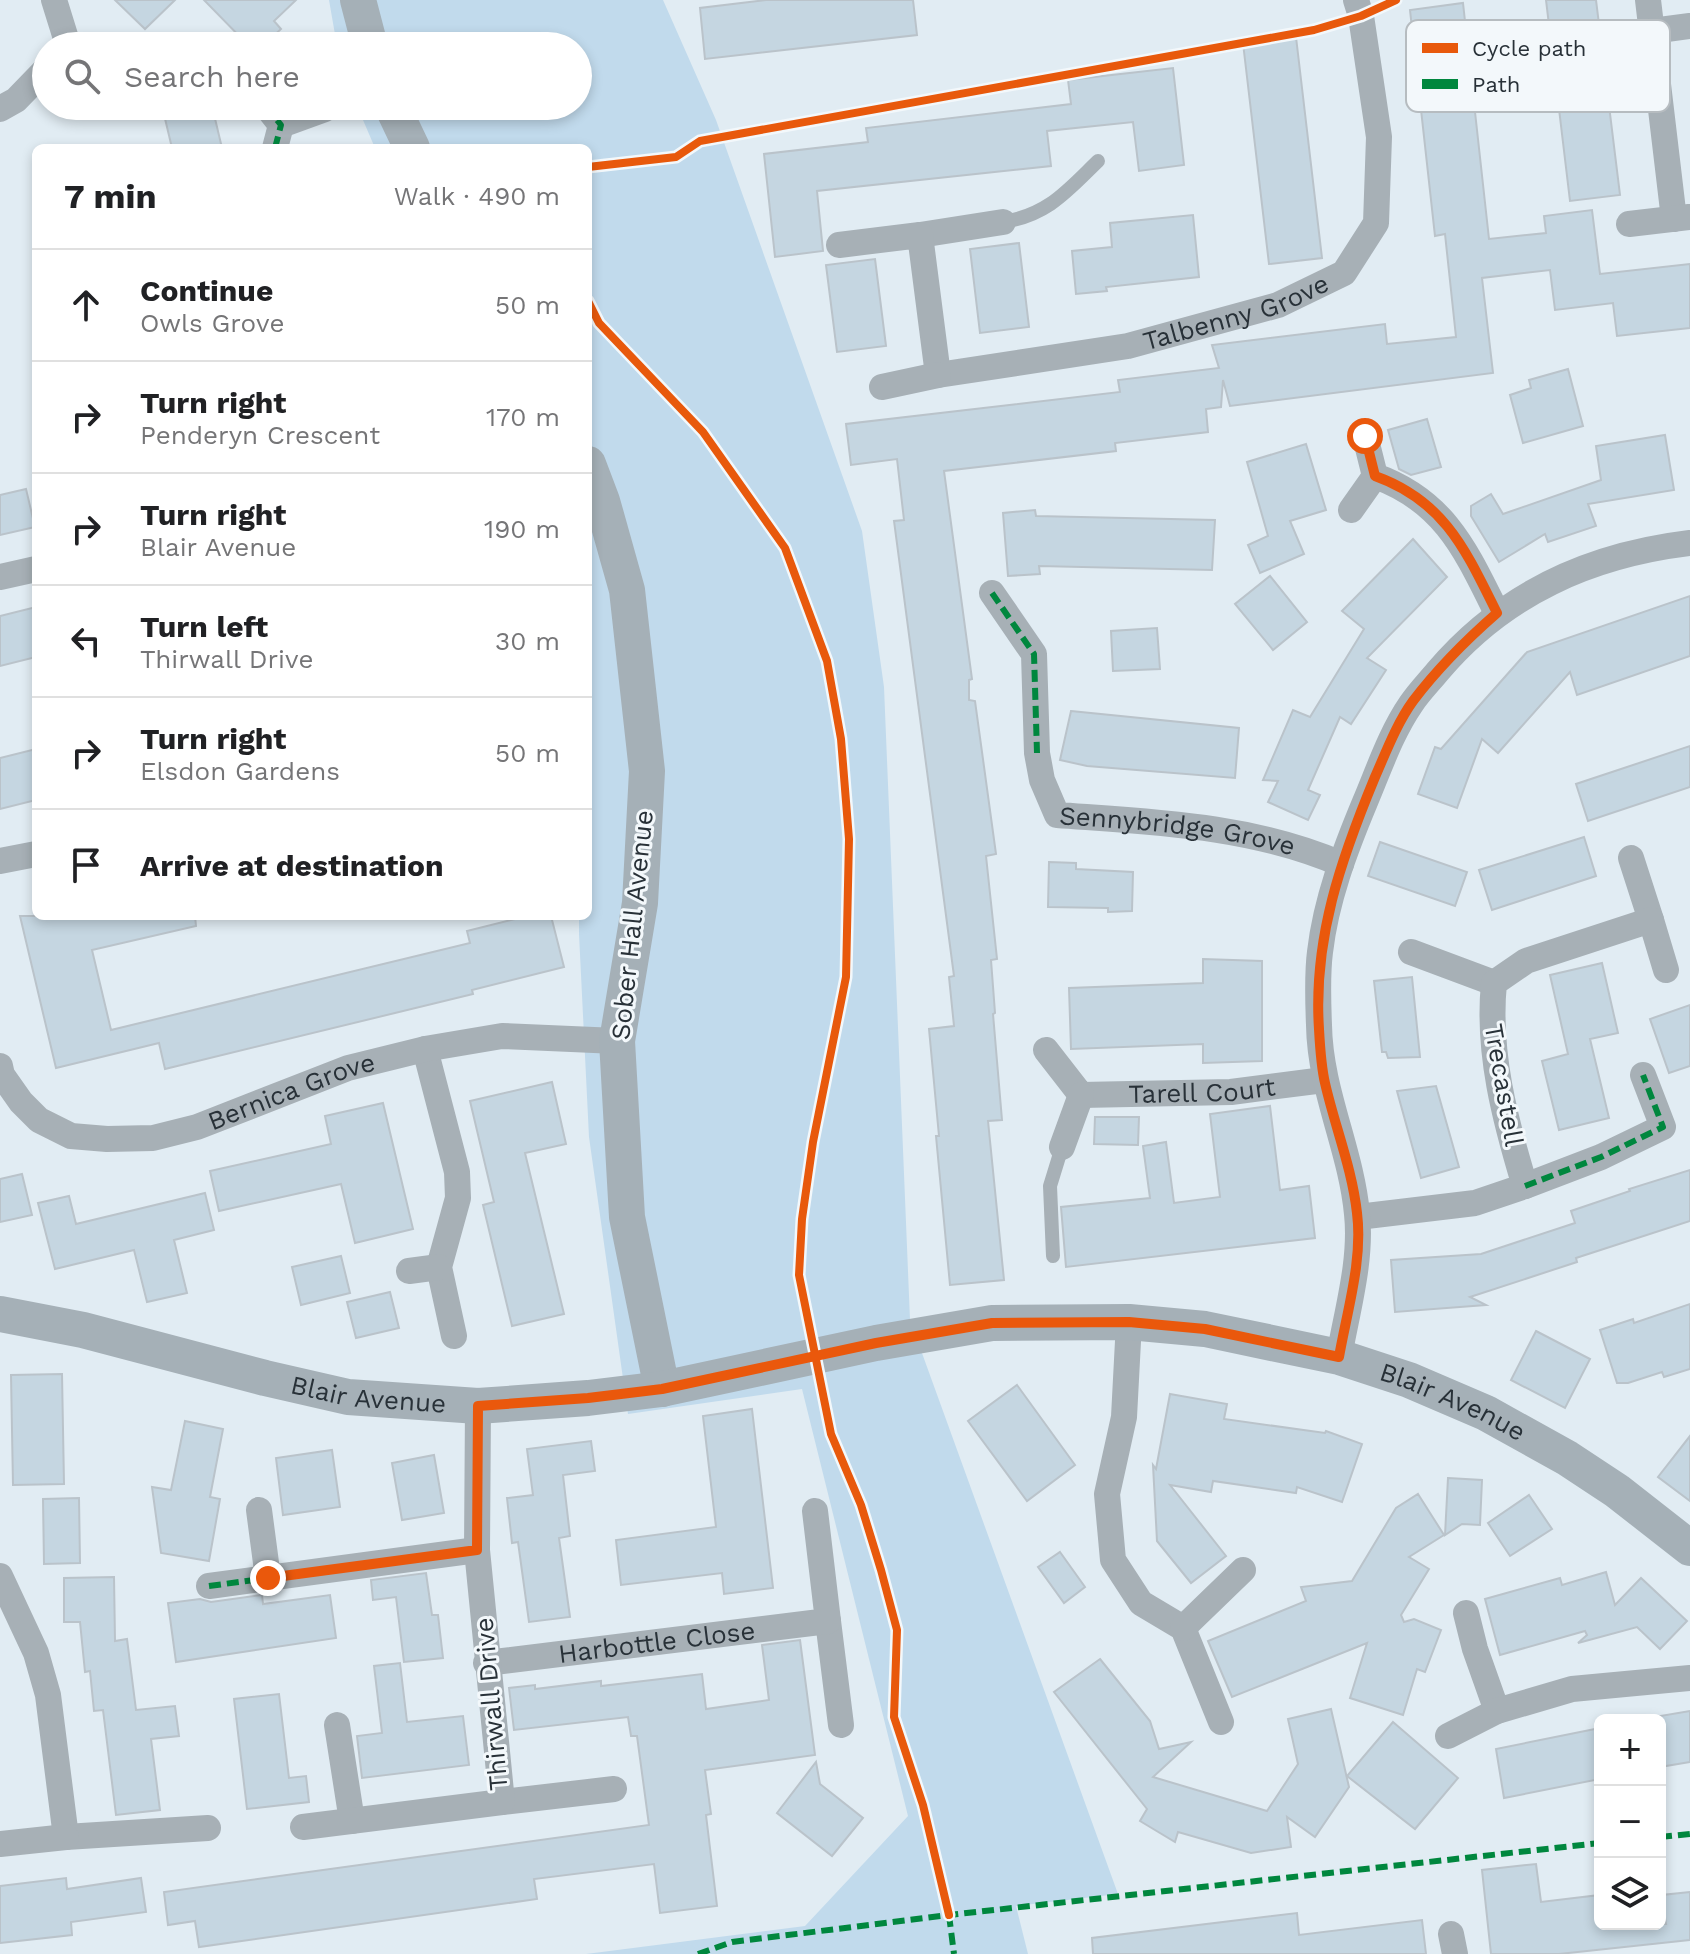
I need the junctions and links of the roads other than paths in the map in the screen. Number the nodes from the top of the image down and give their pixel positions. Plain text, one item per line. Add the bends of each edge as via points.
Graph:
1 (54, 0) edge
2 (358, 0) edge
3 (1356, 0) edge
4 (1648, 0) edge
5 (1651, 20) edge
6 (1690, 26) edge
7 (1670, 29) edge
8 (64, 32) edge
9 (366, 32) edge
10 (32, 83) edge
11 (0, 109) edge
12 (1665, 112) edge
13 (399, 120) edge
14 (410, 144) edge
15 (1098, 161) dead end
16 (1682, 218) edge
17 (1003, 222) joint
18 (1629, 224) dead end
19 (920, 235) junction
20 (839, 245) dead end
21 (938, 375) junction
22 (882, 387) dead end
23 (1365, 436) dead end
24 (592, 475) edge
25 (1375, 476) junction
26 (1351, 510) dead end
27 (1690, 543) edge
28 (32, 570) edge
29 (0, 577) edge
30 (992, 593) dead end
31 (1497, 613) junction
32 (32, 855) edge
33 (1631, 858) dead end
34 (0, 861) edge
35 (1341, 864) junction
36 (1651, 920) junction
37 (1411, 952) dead end
38 (1666, 970) dead end
39 (1494, 983) junction
40 (617, 1041) junction
41 (425, 1049) junction
42 (1046, 1050) dead end
43 (0, 1066) edge
44 (1643, 1075) dead end
45 (1324, 1080) junction
46 (1081, 1095) junction
47 (1062, 1147) joint
48 (1525, 1186) junction
49 (1358, 1217) junction
50 (1053, 1256) dead end
51 (439, 1267) junction
52 (409, 1271) dead end
53 (0, 1314) edge
54 (1129, 1322) junction
55 (454, 1336) dead end
56 (1339, 1357) junction
57 (662, 1389) junction
58 (478, 1406) junction
59 (259, 1510) dead end
60 (815, 1511) dead end
61 (1690, 1548) edge
62 (477, 1550) junction
63 (1243, 1570) dead end
64 (0, 1576) edge
65 (268, 1578) junction
66 (209, 1586) dead end
67 (1466, 1613) dead end
68 (828, 1621) junction
69 (1183, 1628) junction
70 (486, 1663) junction
71 (1690, 1678) edge
72 (1497, 1711) junction
73 (1221, 1722) dead end
74 (337, 1725) dead end
75 (841, 1725) dead end
76 (1448, 1736) dead end
77 (614, 1789) dead end
78 (502, 1802) junction
79 (352, 1821) junction
80 (303, 1827) dead end
81 (208, 1828) dead end
82 (66, 1837) junction
83 (0, 1844) edge

1 - 8 street
2 - 9 street
3 - 21 street, Talbenny Grove via 1379,137 1376,223 1344,273 1278,305 1128,346
4 - 5 street
6 - 7 street
10 - 11 street
12 - 16 street
13 - 14 street
15 - 17 lane via 1060,198 1028,217
16 - 18 street
17 - 19 street
19 - 20 street
19 - 21 street
21 - 22 street, Talbenny Grove
23 - 25 street
24 - 40 street, Sober Hall Avenue via 627,590 647,771 640,903
25 - 26 street
25 - 31 street via 1402,485 1439,514
27 - 31 street via 1611,558 1549,582
28 - 29 street
30 - 35 street, Sennybridge Grove via 1034,654 1037,753 1057,815 1239,833 1304,848
31 - 35 street via 1460,645 1411,703
32 - 34 street
33 - 36 street
35 - 45 street via 1320,953
36 - 38 street
36 - 39 street via 1526,961
37 - 39 street
39 - 48 street, Trecastell via 1491,1013 1498,1084
40 - 41 street, Bernica Grove via 502,1036
40 - 57 street, Sober Hall Avenue via 627,1217
41 - 43 street, Bernica Grove via 348,1068 197,1127 153,1138 71,1136 39,1120
41 - 51 street via 457,1172 458,1198
42 - 46 street
44 - 48 street, Trecastell via 1663,1127
45 - 46 street, Tarell Court via 1231,1092
45 - 49 street via 1352,1176
46 - 47 street
47 - 50 lane via 1050,1186
48 - 49 street, Trecastell via 1475,1203
49 - 56 street
51 - 52 street
51 - 55 street
53 - 58 street, Blair Avenue via 348,1397
54 - 56 street, Blair Avenue via 1205,1329
54 - 57 street, Blair Avenue via 992,1323
54 - 69 street via 1124,1417 1107,1494 1113,1560 1141,1603
56 - 61 street, Blair Avenue via 1486,1413 1617,1491
57 - 58 street, Blair Avenue
58 - 62 street, Thirwall Drive
59 - 65 street
60 - 68 street
62 - 65 street
62 - 70 street, Thirwall Drive
63 - 69 street
64 - 82 street via 36,1653 48,1695
65 - 66 street
67 - 72 street
68 - 70 street, Harbottle Close
68 - 75 street
69 - 73 street
70 - 78 street, Thirwall Drive
71 - 72 street via 1572,1689
72 - 76 street
74 - 79 street
77 - 78 street
78 - 79 street, Thirwall Drive
79 - 80 street, Thirwall Drive
81 - 82 street
82 - 83 street

